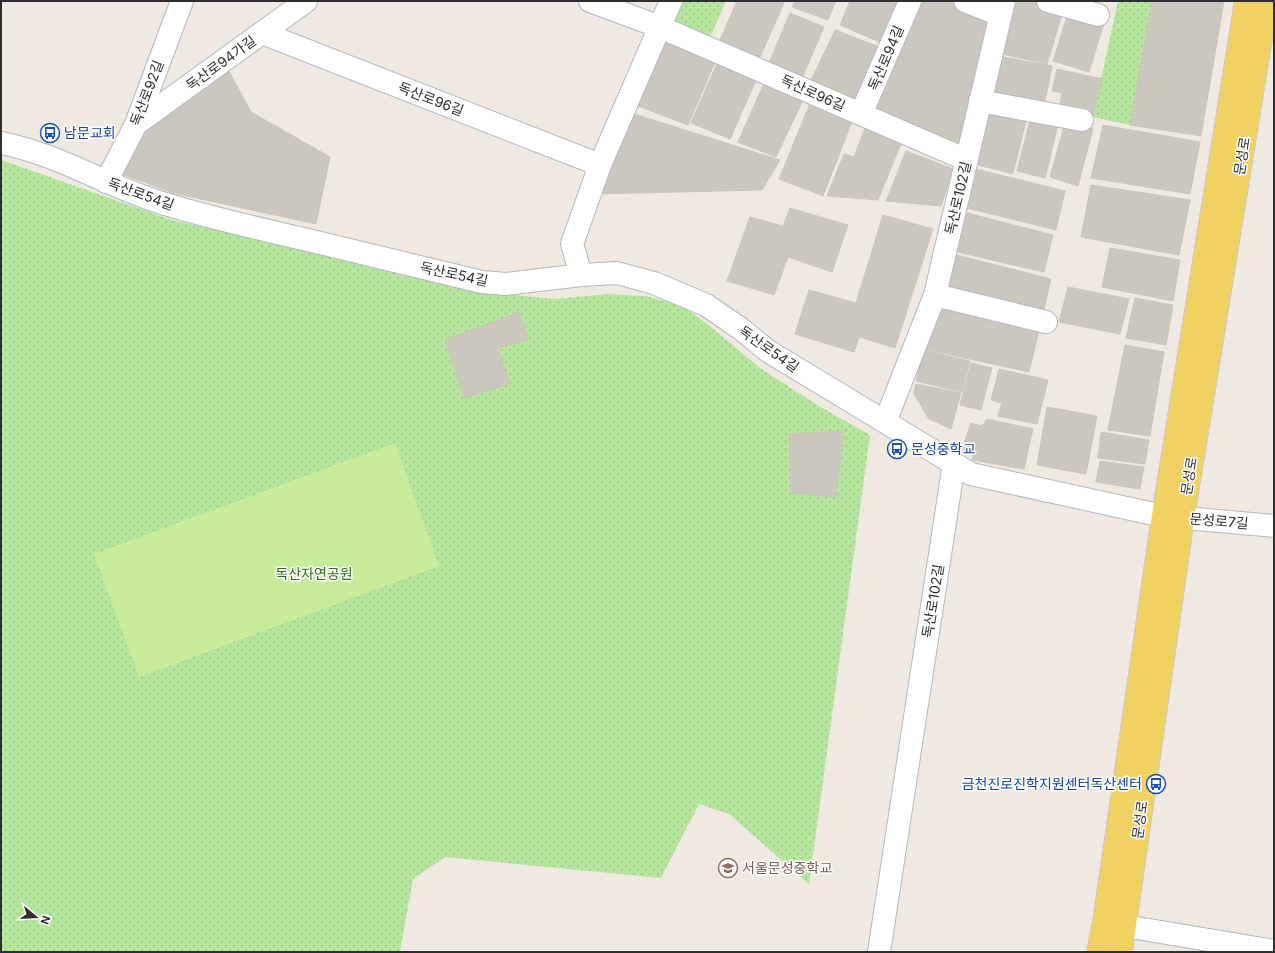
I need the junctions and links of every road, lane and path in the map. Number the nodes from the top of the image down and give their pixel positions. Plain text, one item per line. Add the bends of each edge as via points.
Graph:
1 (182, 1) edge
2 (306, 1) edge
3 (590, 1) edge
4 (671, 1) edge
5 (910, 1) edge
6 (965, 1) edge
7 (1048, 1) edge
8 (1246, 1) edge
9 (1267, 1) edge
10 (1002, 8) edge
11 (1098, 15) dead end
12 (660, 27) junction
13 (262, 33) junction
14 (980, 101) junction
15 (861, 114) junction
16 (1082, 120) dead end
17 (136, 124) junction
18 (1, 143) edge
19 (967, 160) junction
20 (600, 165) junction
21 (106, 182) junction
22 (581, 275) junction
23 (935, 295) junction
24 (1046, 322) dead end
25 (885, 422) junction
26 (954, 464) junction
27 (1173, 517) junction
28 (1274, 526) edge
29 (1104, 922) junction
30 (1125, 926) junction
31 (1274, 951) edge
32 (880, 952) edge
33 (1098, 952) edge
34 (1121, 952) edge

1 - 17 street, 독산로92길
2 - 13 street, 독산로94가길
3 - 12 street, 독산로96길
4 - 12 street
5 - 15 street, 독산로94길
6 - 10 street
7 - 11 street
8 - 27 main road, 문성로
9 - 27 main road, 문성로
10 - 14 street, 독산로102길
12 - 15 street, 독산로96길
12 - 20 street
13 - 17 street, 독산로94가길
13 - 20 street, 독산로96길
14 - 16 street
14 - 19 street, 독산로102길
15 - 19 street, 독산로96길
17 - 21 street, 독산로92길
18 - 21 street, 독산로54길 via 19,146 59,160
19 - 23 street, 독산로102길
20 - 22 street via 572,244
21 - 22 street, 독산로54길 via 158,202 235,223 482,282 506,284
22 - 25 street, 독산로54길 via 617,273 654,283 706,305 768,351
23 - 24 street
23 - 25 street, 독산로102길
25 - 26 street
26 - 27 street via 971,474
26 - 32 street, 독산로102길
27 - 28 street, 문성로7길
27 - 29 main road, 문성로
27 - 30 main road, 문성로
29 - 30 street
29 - 33 main road, 문성로
30 - 31 street
30 - 34 main road, 문성로

